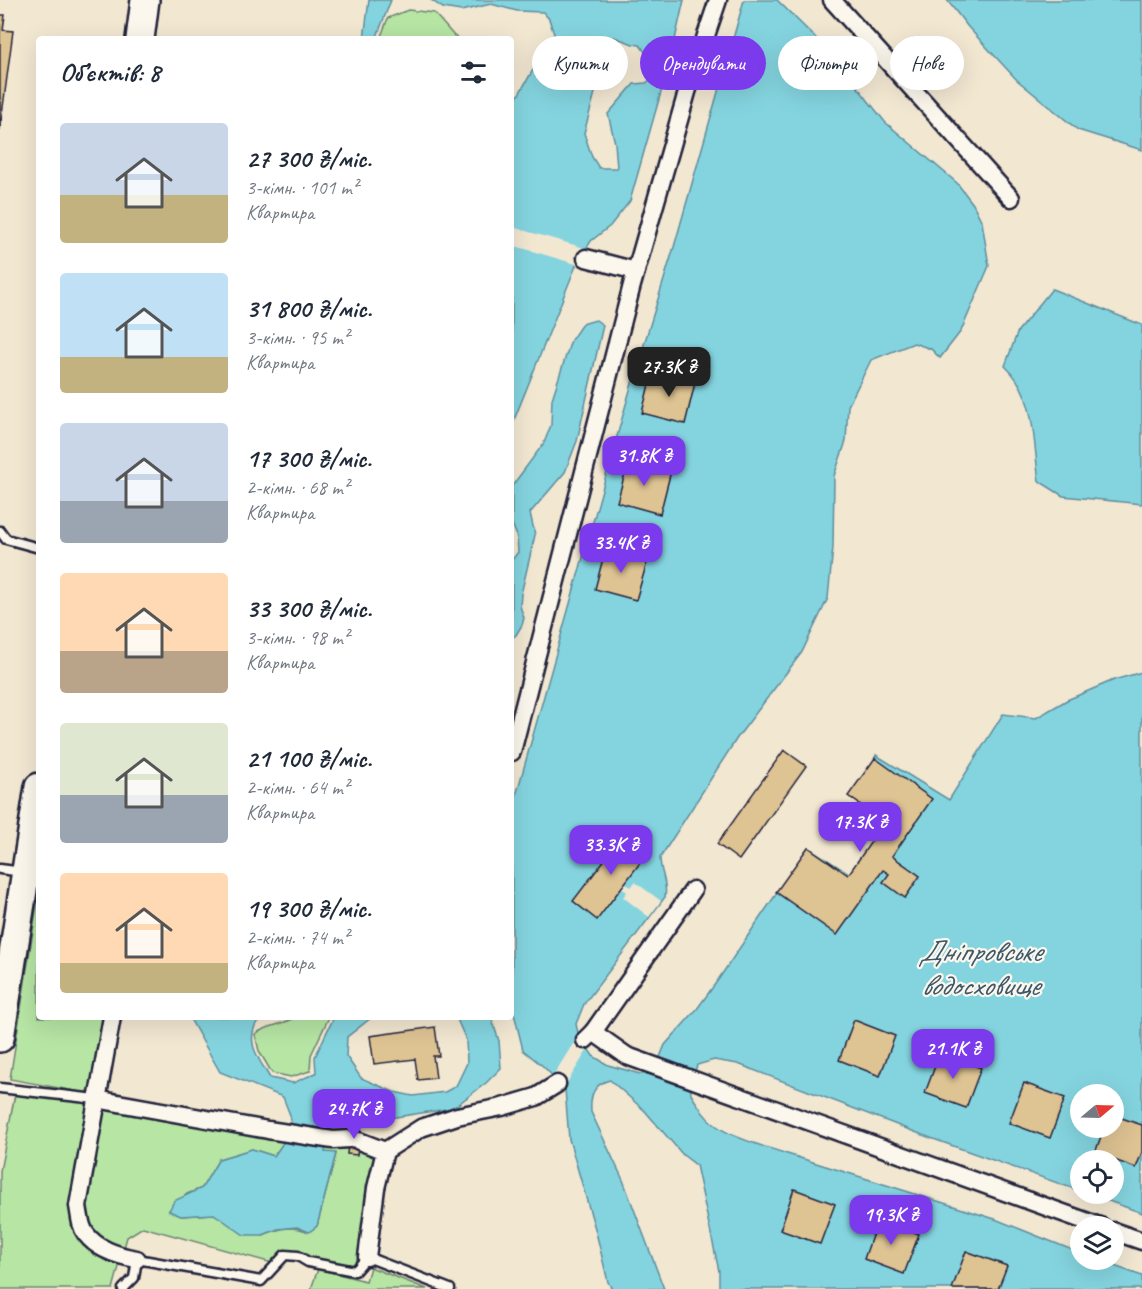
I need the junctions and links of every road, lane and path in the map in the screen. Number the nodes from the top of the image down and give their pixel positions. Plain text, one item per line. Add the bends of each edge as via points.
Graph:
1 (145, 0) edge
2 (718, 0) edge
3 (832, 0) edge
4 (140, 36) edge
5 (1011, 198) dead end
6 (586, 258) dead end
7 (636, 271) junction
8 (0, 531) edge
9 (36, 547) edge
10 (514, 744) edge
11 (36, 797) edge
12 (13, 871) edge
13 (693, 890) dead end
14 (111, 1020) edge
15 (0, 1038) edge
16 (557, 1084) dead end
17 (0, 1088) edge
18 (96, 1100) junction
19 (385, 1151) junction
20 (1071, 1216) edge
21 (1124, 1235) edge
22 (1142, 1241) edge
23 (367, 1257) junction
24 (137, 1259) junction
25 (123, 1289) edge
26 (450, 1289) edge

1 - 4 main road
2 - 7 street via 683,103
3 - 5 street
6 - 7 street
7 - 10 street
8 - 9 lane via 6,538
11 - 12 main road
12 - 15 main road
13 - 20 street via 589,1036 627,1056 696,1082
14 - 18 street
16 - 19 street via 536,1097 421,1128
17 - 18 lane
18 - 19 street via 268,1131 347,1140
18 - 24 street via 78,1206 81,1222 87,1235 108,1251
19 - 23 street
21 - 22 street
23 - 24 lane via 355,1271 285,1255 261,1281
23 - 26 lane
24 - 25 lane via 134,1278

